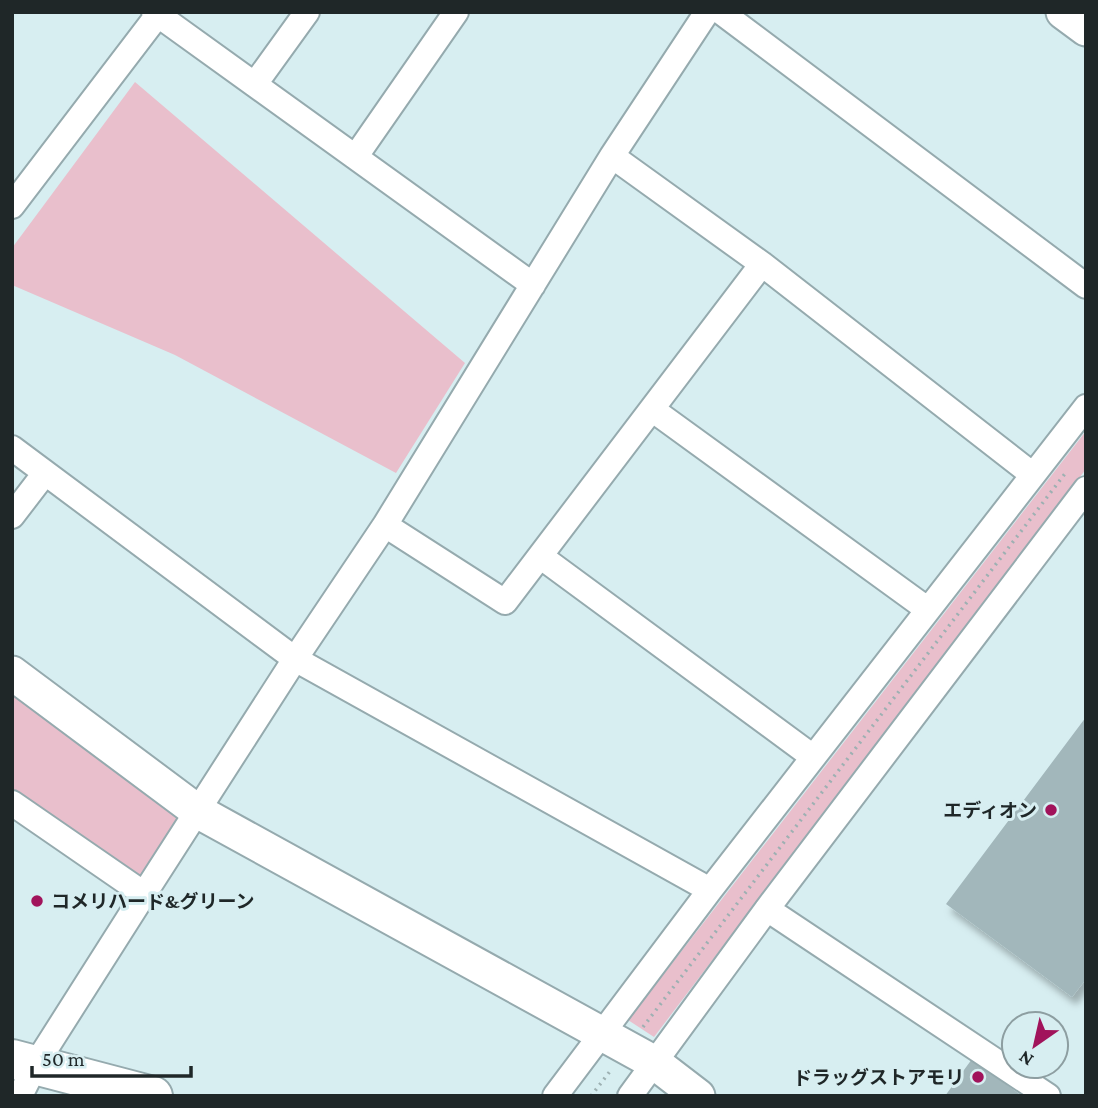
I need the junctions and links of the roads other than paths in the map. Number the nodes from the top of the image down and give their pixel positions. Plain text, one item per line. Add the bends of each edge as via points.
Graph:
1 (307, 12) edge
2 (456, 12) edge
3 (707, 12) edge
4 (721, 12) edge
5 (1063, 12) edge
6 (158, 13) edge
7 (1086, 29) edge
8 (255, 84) junction
9 (356, 156) junction
10 (612, 156) junction
11 (12, 206) edge
12 (762, 264) junction
13 (533, 285) junction
14 (1086, 286) edge
15 (1086, 407) edge
16 (653, 410) junction
17 (12, 448) edge
18 (45, 473) junction
19 (1033, 475) junction
20 (1083, 499) edge
21 (12, 516) edge
22 (385, 525) junction
23 (540, 556) junction
24 (927, 609) junction
25 (295, 659) junction
26 (12, 674) edge
27 (813, 757) junction
28 (12, 803) edge
29 (197, 811) junction
30 (710, 890) junction
31 (144, 894) junction
32 (767, 909) junction
33 (601, 1034) junction
34 (655, 1063) junction
35 (23, 1073) edge
36 (153, 1096) edge
37 (555, 1096) edge
38 (630, 1096) edge
39 (698, 1096) edge
40 (1048, 1096) edge

1 - 8 street
2 - 9 street
3 - 10 street
4 - 14 street
5 - 7 street
6 - 8 street
6 - 11 street
8 - 9 street
9 - 13 street
10 - 12 street
10 - 13 street
12 - 16 street
12 - 19 street
13 - 22 street
15 - 19 street
16 - 23 street
16 - 24 street
17 - 18 street
18 - 21 street
18 - 25 street
19 - 24 street
20 - 32 street
22 - 23 street via 505,602
22 - 25 street
23 - 27 street
24 - 27 street
25 - 29 street
25 - 30 street
26 - 29 street
27 - 30 street
28 - 31 street
29 - 31 street
29 - 33 street
30 - 33 street
31 - 35 street
32 - 34 street
32 - 40 street
33 - 34 street
33 - 37 street
34 - 38 street
34 - 39 street
35 - 36 main road

